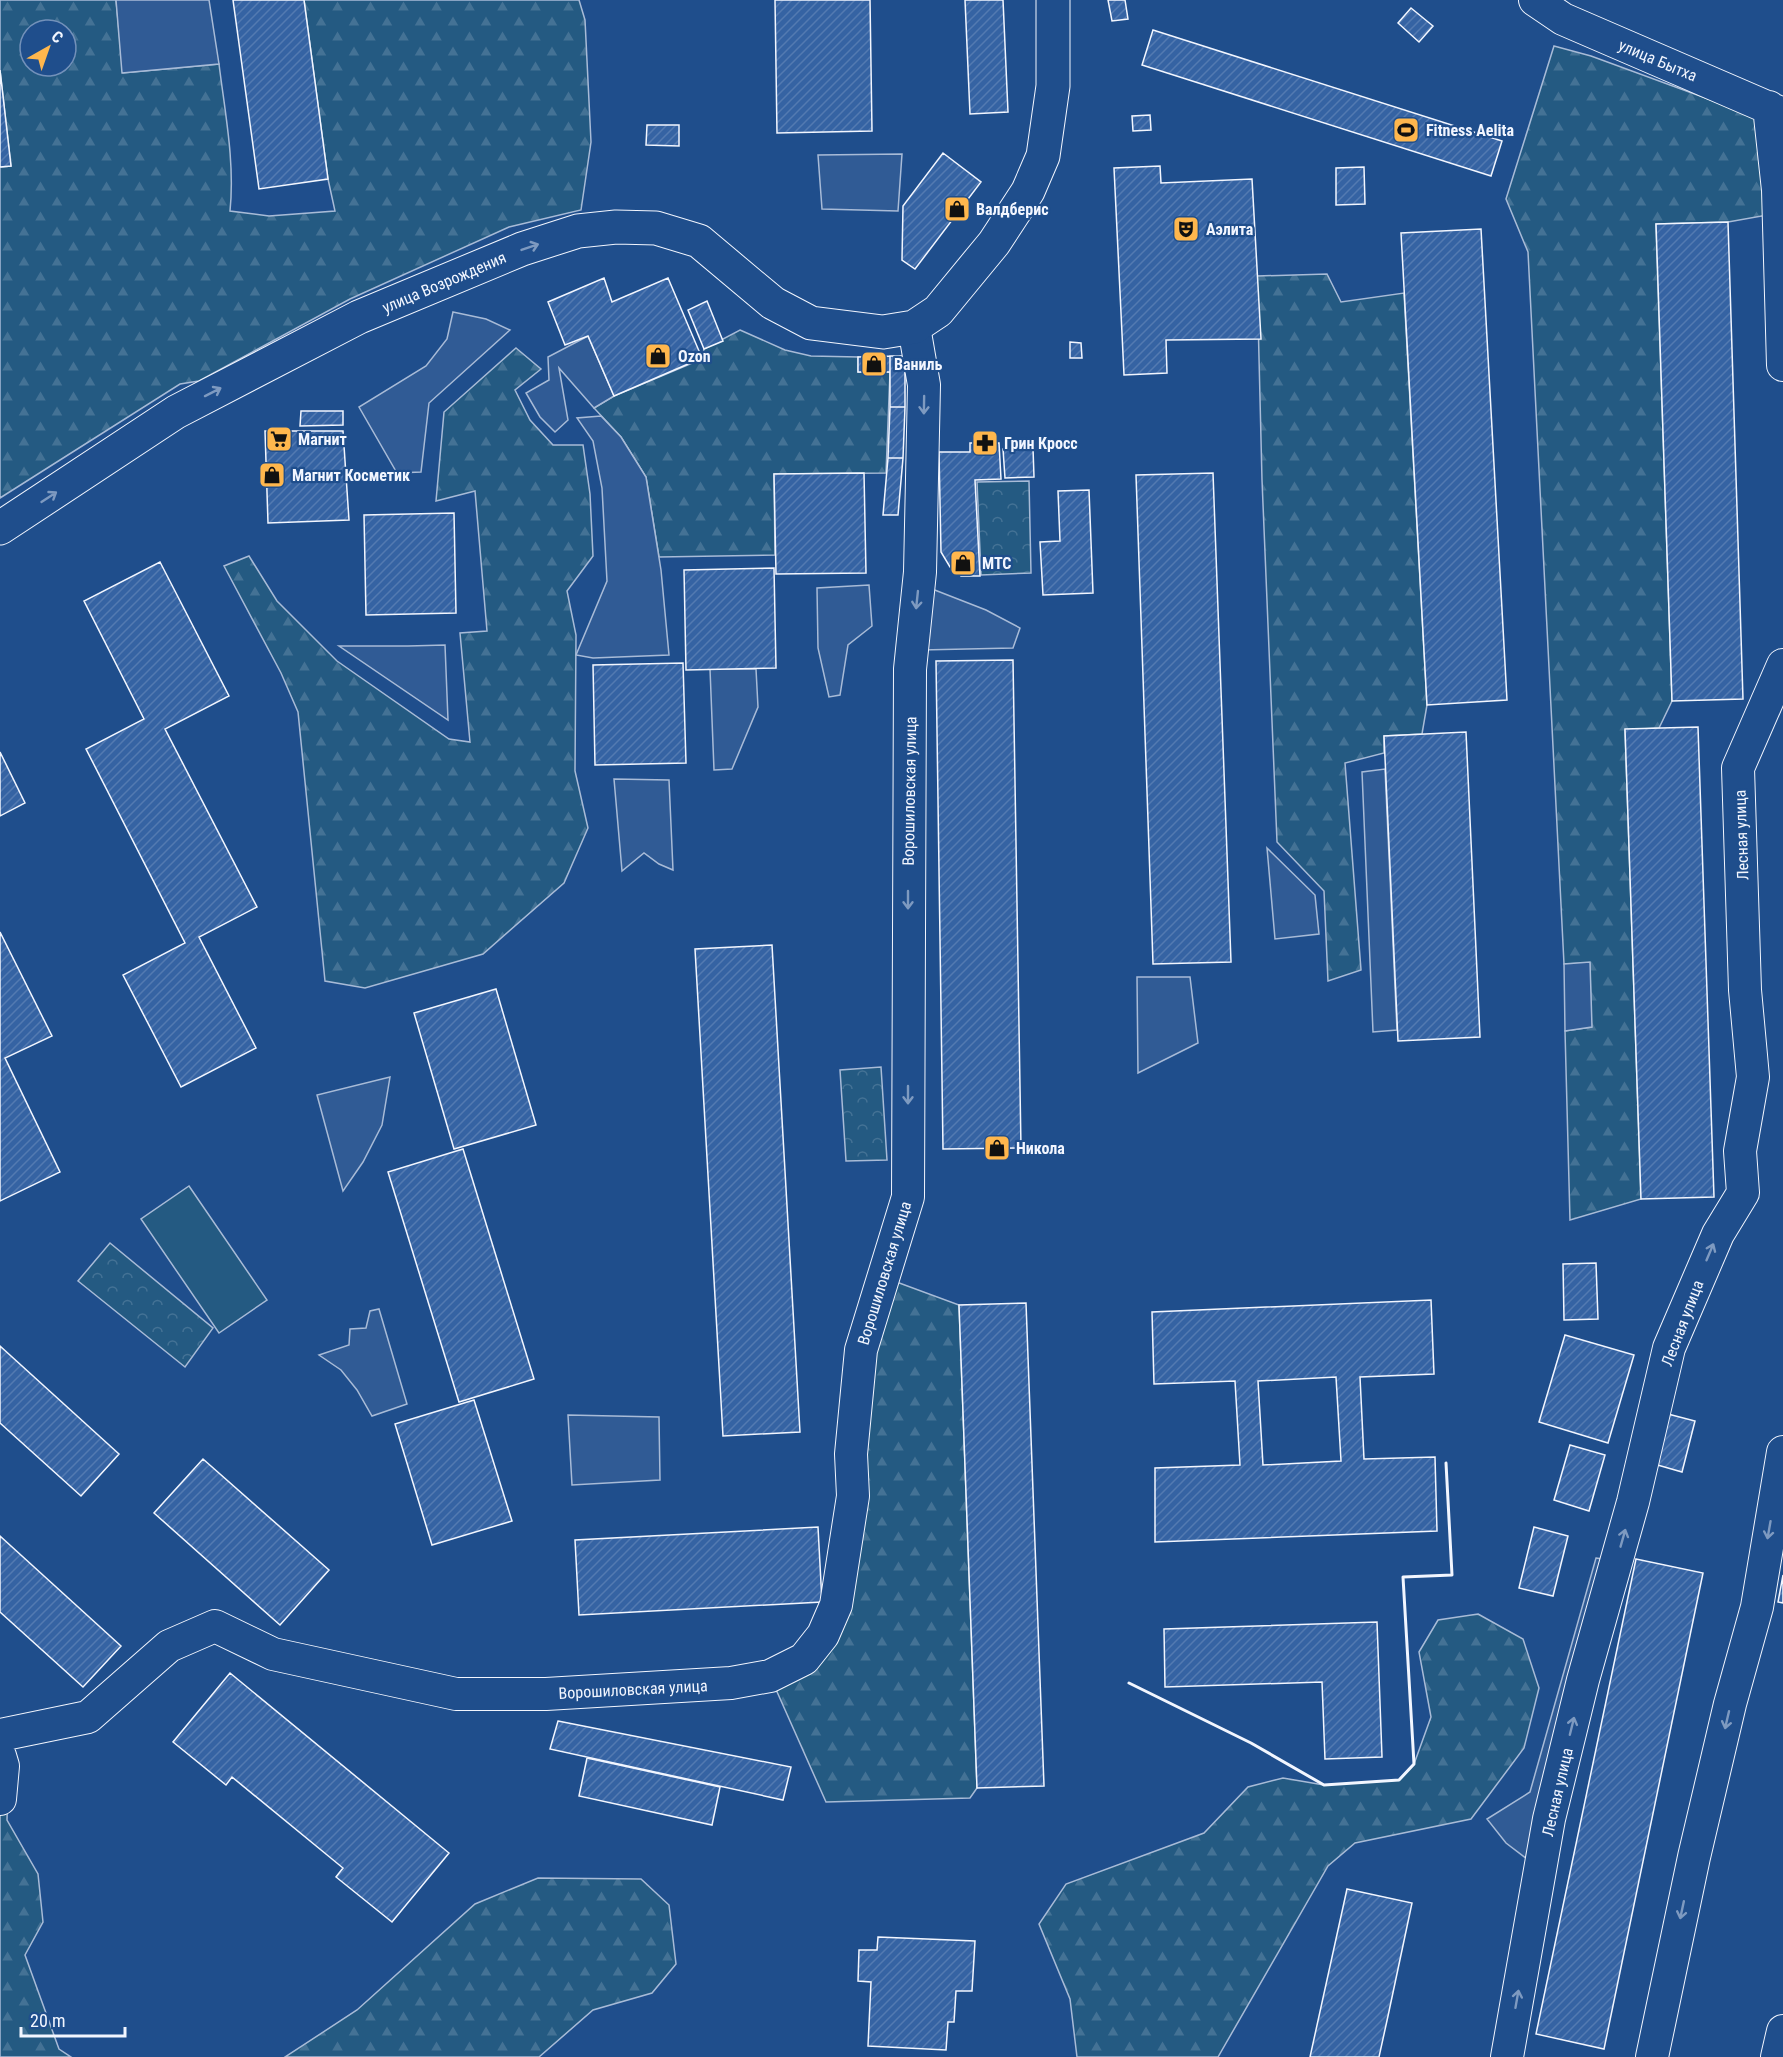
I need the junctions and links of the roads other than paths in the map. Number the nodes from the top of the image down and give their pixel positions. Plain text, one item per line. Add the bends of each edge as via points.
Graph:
1 (1053, 0) edge
2 (1535, 0) edge
3 (1776, 111) edge
4 (914, 327) junction
5 (1783, 365) edge
6 (0, 528) edge
7 (1783, 665) edge
8 (1783, 1452) edge
9 (0, 1735) edge
10 (0, 1756) edge
11 (0, 1799) edge
12 (1783, 2031) edge
13 (1507, 2057) edge
14 (1652, 2057) edge
15 (1777, 2057) edge

1 - 4 street via 1053,86 1043,156 1028,191 994,243 938,311
2 - 3 street, улица Бытха via 1571,23
3 - 5 street
6 -> 4 street, улица Возрождения via 176,412 359,317 522,249 578,231 656,228 699,241 772,303 811,324 883,332
4 -> 9 street, Ворошиловская улица via 924,385 920,572 910,669 908,1197 861,1350 851,1454 853,1496 836,1605 823,1635 804,1659 770,1676 731,1683 546,1694 456,1694 273,1654 215,1626 169,1646 88,1717
13 -> 7 street, Лесная улица via 1549,1819 1633,1502 1669,1348 1718,1234 1743,1193 1740,1151 1753,1077 1745,990 1738,768
8 -> 14 street via 1757,1607 1694,1857
10 - 11 street
12 - 15 street

